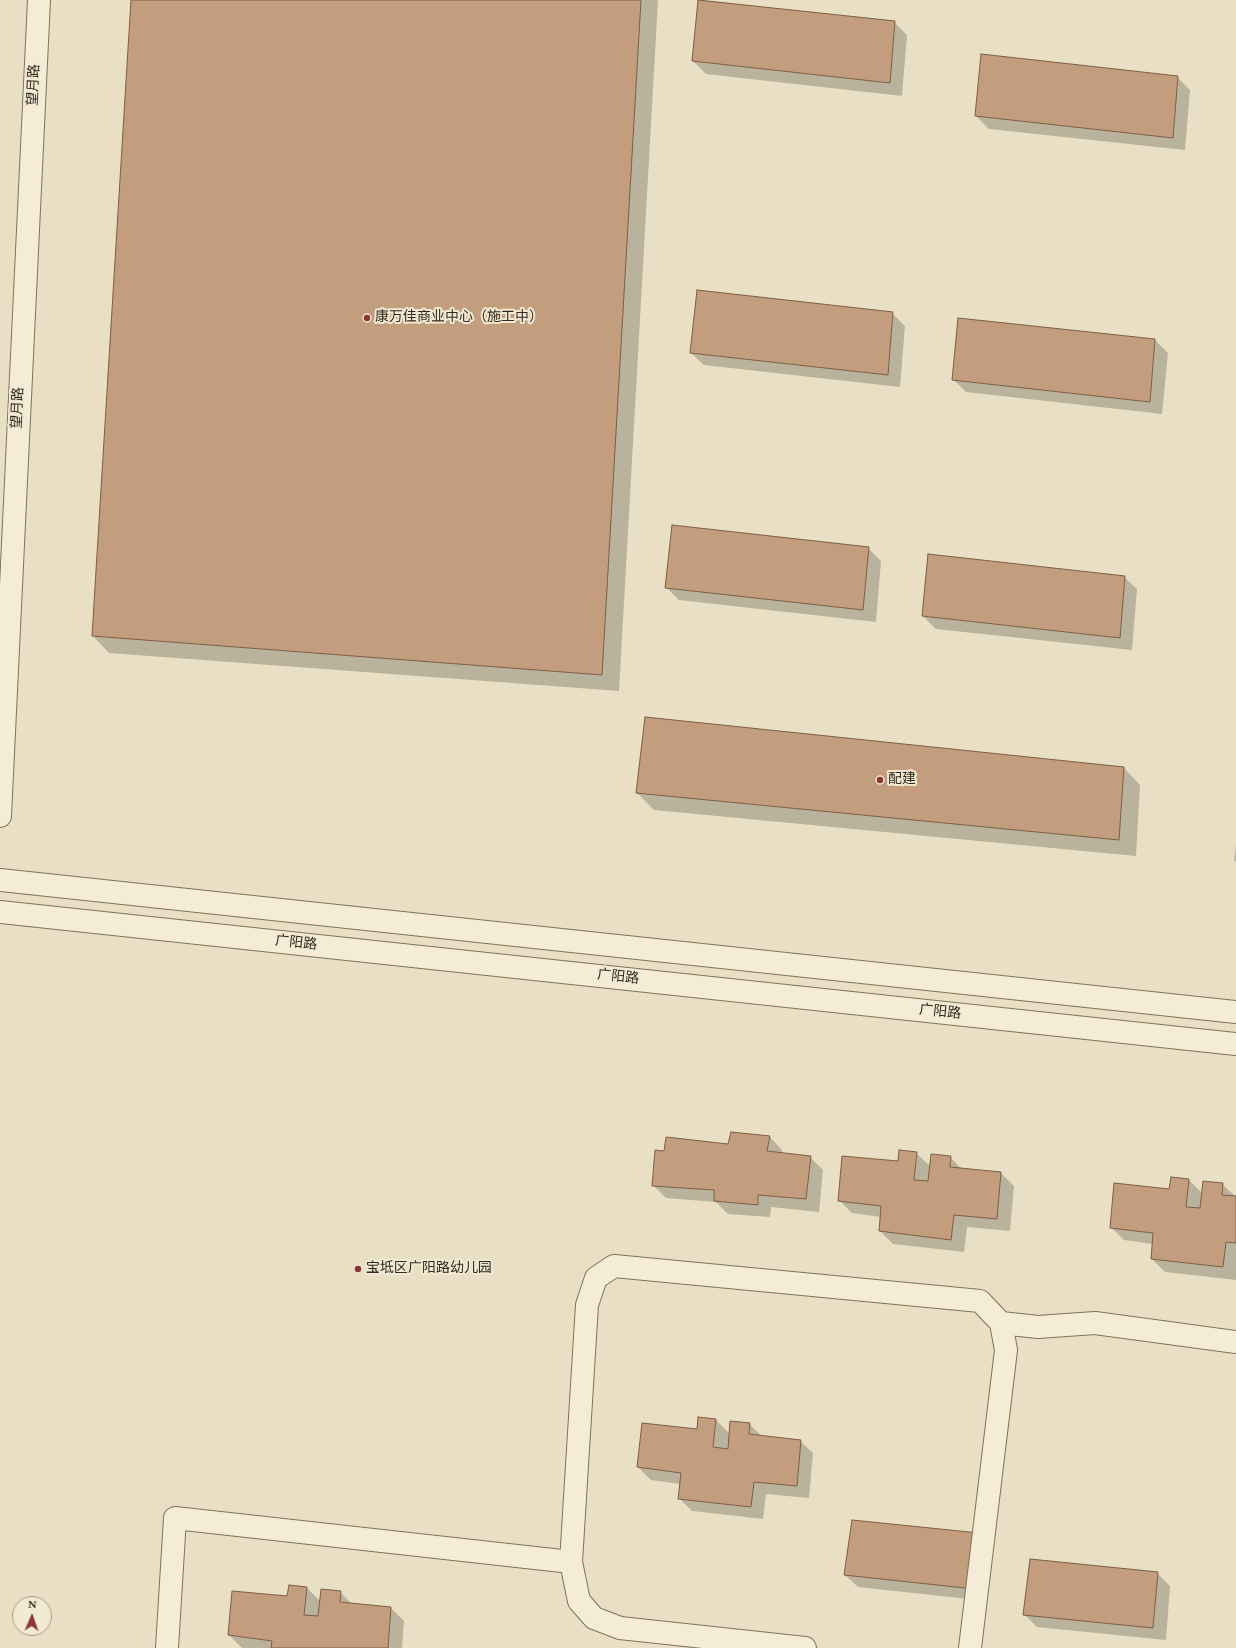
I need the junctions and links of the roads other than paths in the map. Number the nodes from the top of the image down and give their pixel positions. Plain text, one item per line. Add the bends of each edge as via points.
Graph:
1 (39, 0) edge
2 (0, 816) edge
3 (0, 880) edge
4 (0, 912) edge
5 (1236, 1012) edge
6 (1236, 1044) edge
7 (1001, 1323) junction
8 (1236, 1342) edge
9 (571, 1562) junction
10 (167, 1648) edge
11 (804, 1648) edge
12 (970, 1648) edge

1 - 2 street, 望月路
3 - 5 street
4 - 6 street, 广阳路
7 - 8 street via 1038,1327 1095,1323
7 - 9 street via 980,1301 614,1266 596,1278 587,1305
7 - 12 street via 1006,1350
9 - 10 street via 175,1518
9 - 11 street via 579,1601 594,1618 620,1628

